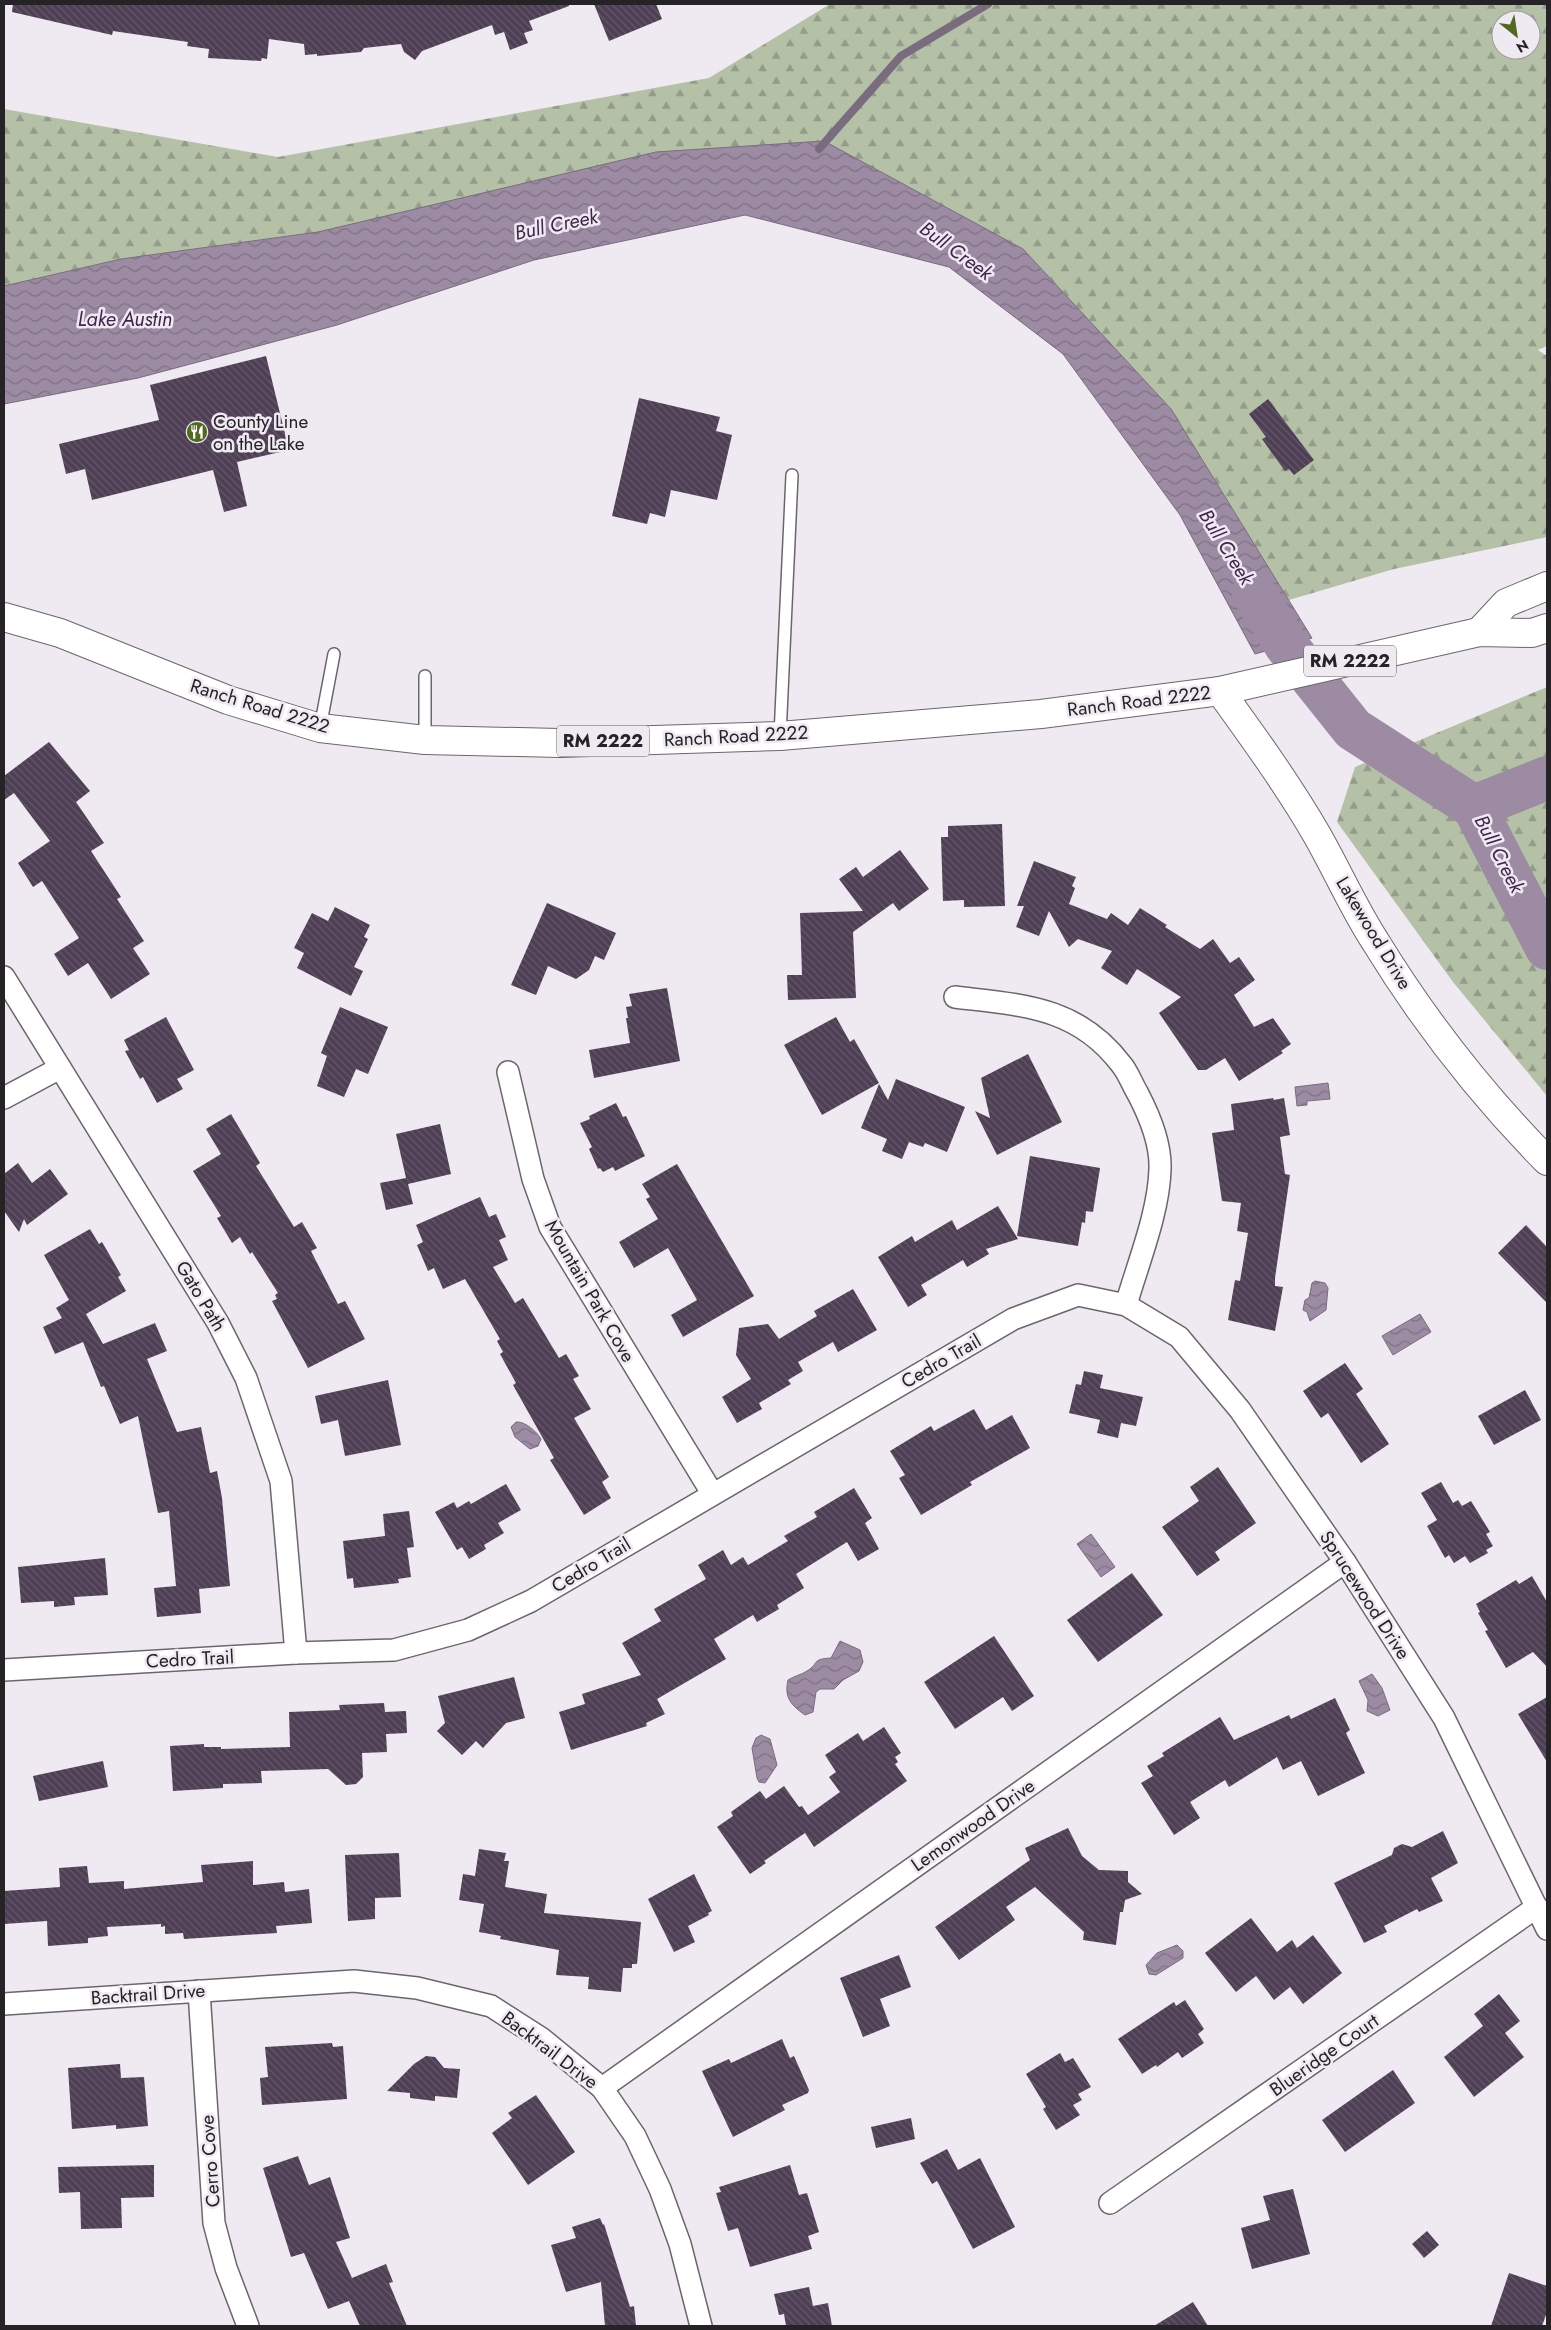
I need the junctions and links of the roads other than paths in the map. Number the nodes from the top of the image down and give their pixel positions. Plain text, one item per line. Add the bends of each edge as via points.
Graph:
1 (792, 475) dead end
2 (1547, 586) edge
3 (4, 617) edge
4 (1547, 628) edge
5 (1479, 632) junction
6 (334, 654) dead end
7 (425, 676) dead end
8 (1220, 691) junction
9 (320, 728) junction
10 (780, 736) junction
11 (425, 740) junction
12 (4, 976) edge
13 (955, 997) dead end
14 (60, 1068) junction
15 (508, 1072) dead end
16 (4, 1098) edge
17 (1547, 1161) edge
18 (1126, 1305) junction
19 (712, 1493) junction
20 (1345, 1562) junction
21 (296, 1653) junction
22 (4, 1670) edge
23 (1537, 1907) junction
24 (1547, 1929) edge
25 (199, 1991) junction
26 (4, 2004) edge
27 (602, 2088) junction
28 (1110, 2203) dead end
29 (248, 2326) edge
30 (702, 2326) edge

1 - 10 lane
2 - 5 main road via 1506,603
3 - 9 main road, Ranch Road 2222 / RM 2222 via 60,633 228,700
4 - 5 main road, Ranch Road 2222 / RM 2222 via 1532,633
5 - 8 main road, Ranch Road 2222 / RM 2222
6 - 9 lane
7 - 11 lane
8 - 10 main road, Ranch Road 2222 / RM 2222 via 1041,714
8 - 17 main road, Lakewood Drive via 1264,752 1316,834 1374,941 1440,1038 1503,1116
9 - 11 main road, Ranch Road 2222 / RM 2222
10 - 11 main road, Ranch Road 2222 / RM 2222 via 560,743
12 - 14 street, Gato Path
13 - 18 street via 1034,1007 1069,1019 1098,1040 1122,1064 1151,1118 1160,1168 1154,1207
14 - 16 street
14 - 21 street, Gato Path via 218,1324 246,1378 281,1481
15 - 19 street, Mountain Park Cove via 533,1179 550,1227
18 - 19 street, Cedro Trail via 1078,1295 1013,1319
18 - 20 street, Sprucewood Drive via 1180,1337 1240,1410
19 - 21 street, Cedro Trail via 531,1601 468,1630 394,1650
20 - 23 street, Sprucewood Drive via 1444,1718
20 - 27 street, Lemonwood Drive
21 - 22 street, Cedro Trail
23 - 24 street, Sprucewood Drive
23 - 28 street, Blueridge Court
25 - 26 street, Backtrail Drive
25 - 27 street, Backtrail Drive via 354,1981 417,1988 491,2006 541,2038
25 - 29 street, Cerro Cove via 214,2223 226,2268
27 - 30 street, Backtrail Drive via 636,2136 660,2189 680,2244

